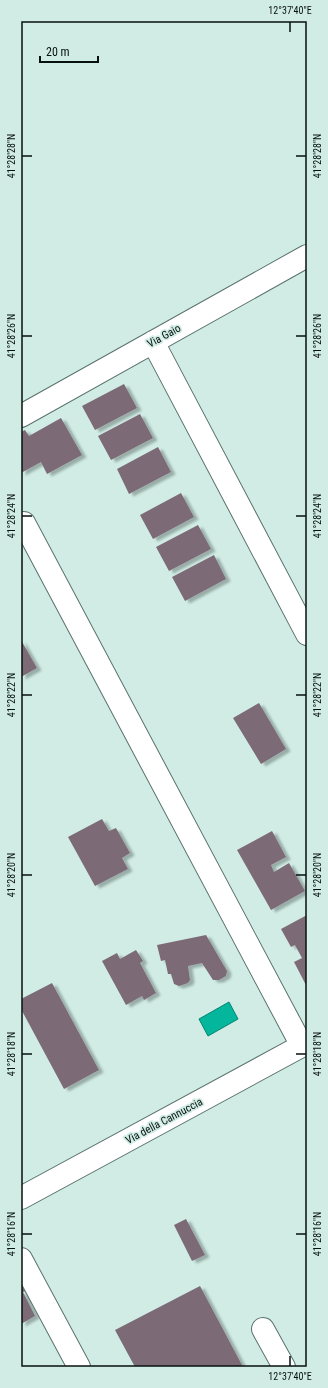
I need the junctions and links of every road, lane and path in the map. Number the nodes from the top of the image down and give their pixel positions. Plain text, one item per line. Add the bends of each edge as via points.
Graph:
1 (307, 256) edge
2 (153, 342) junction
3 (21, 416) edge
4 (24, 523) dead end
5 (307, 634) edge
6 (304, 1045) edge
7 (21, 1198) edge
8 (21, 1259) edge
9 (263, 1329) dead end
10 (79, 1367) edge
11 (284, 1367) edge

1 - 2 street, Via Gaio
2 - 3 street, Via Gaio
2 - 5 street
4 - 6 street
6 - 7 street, Via della Cannuccia
8 - 10 street
9 - 11 street

